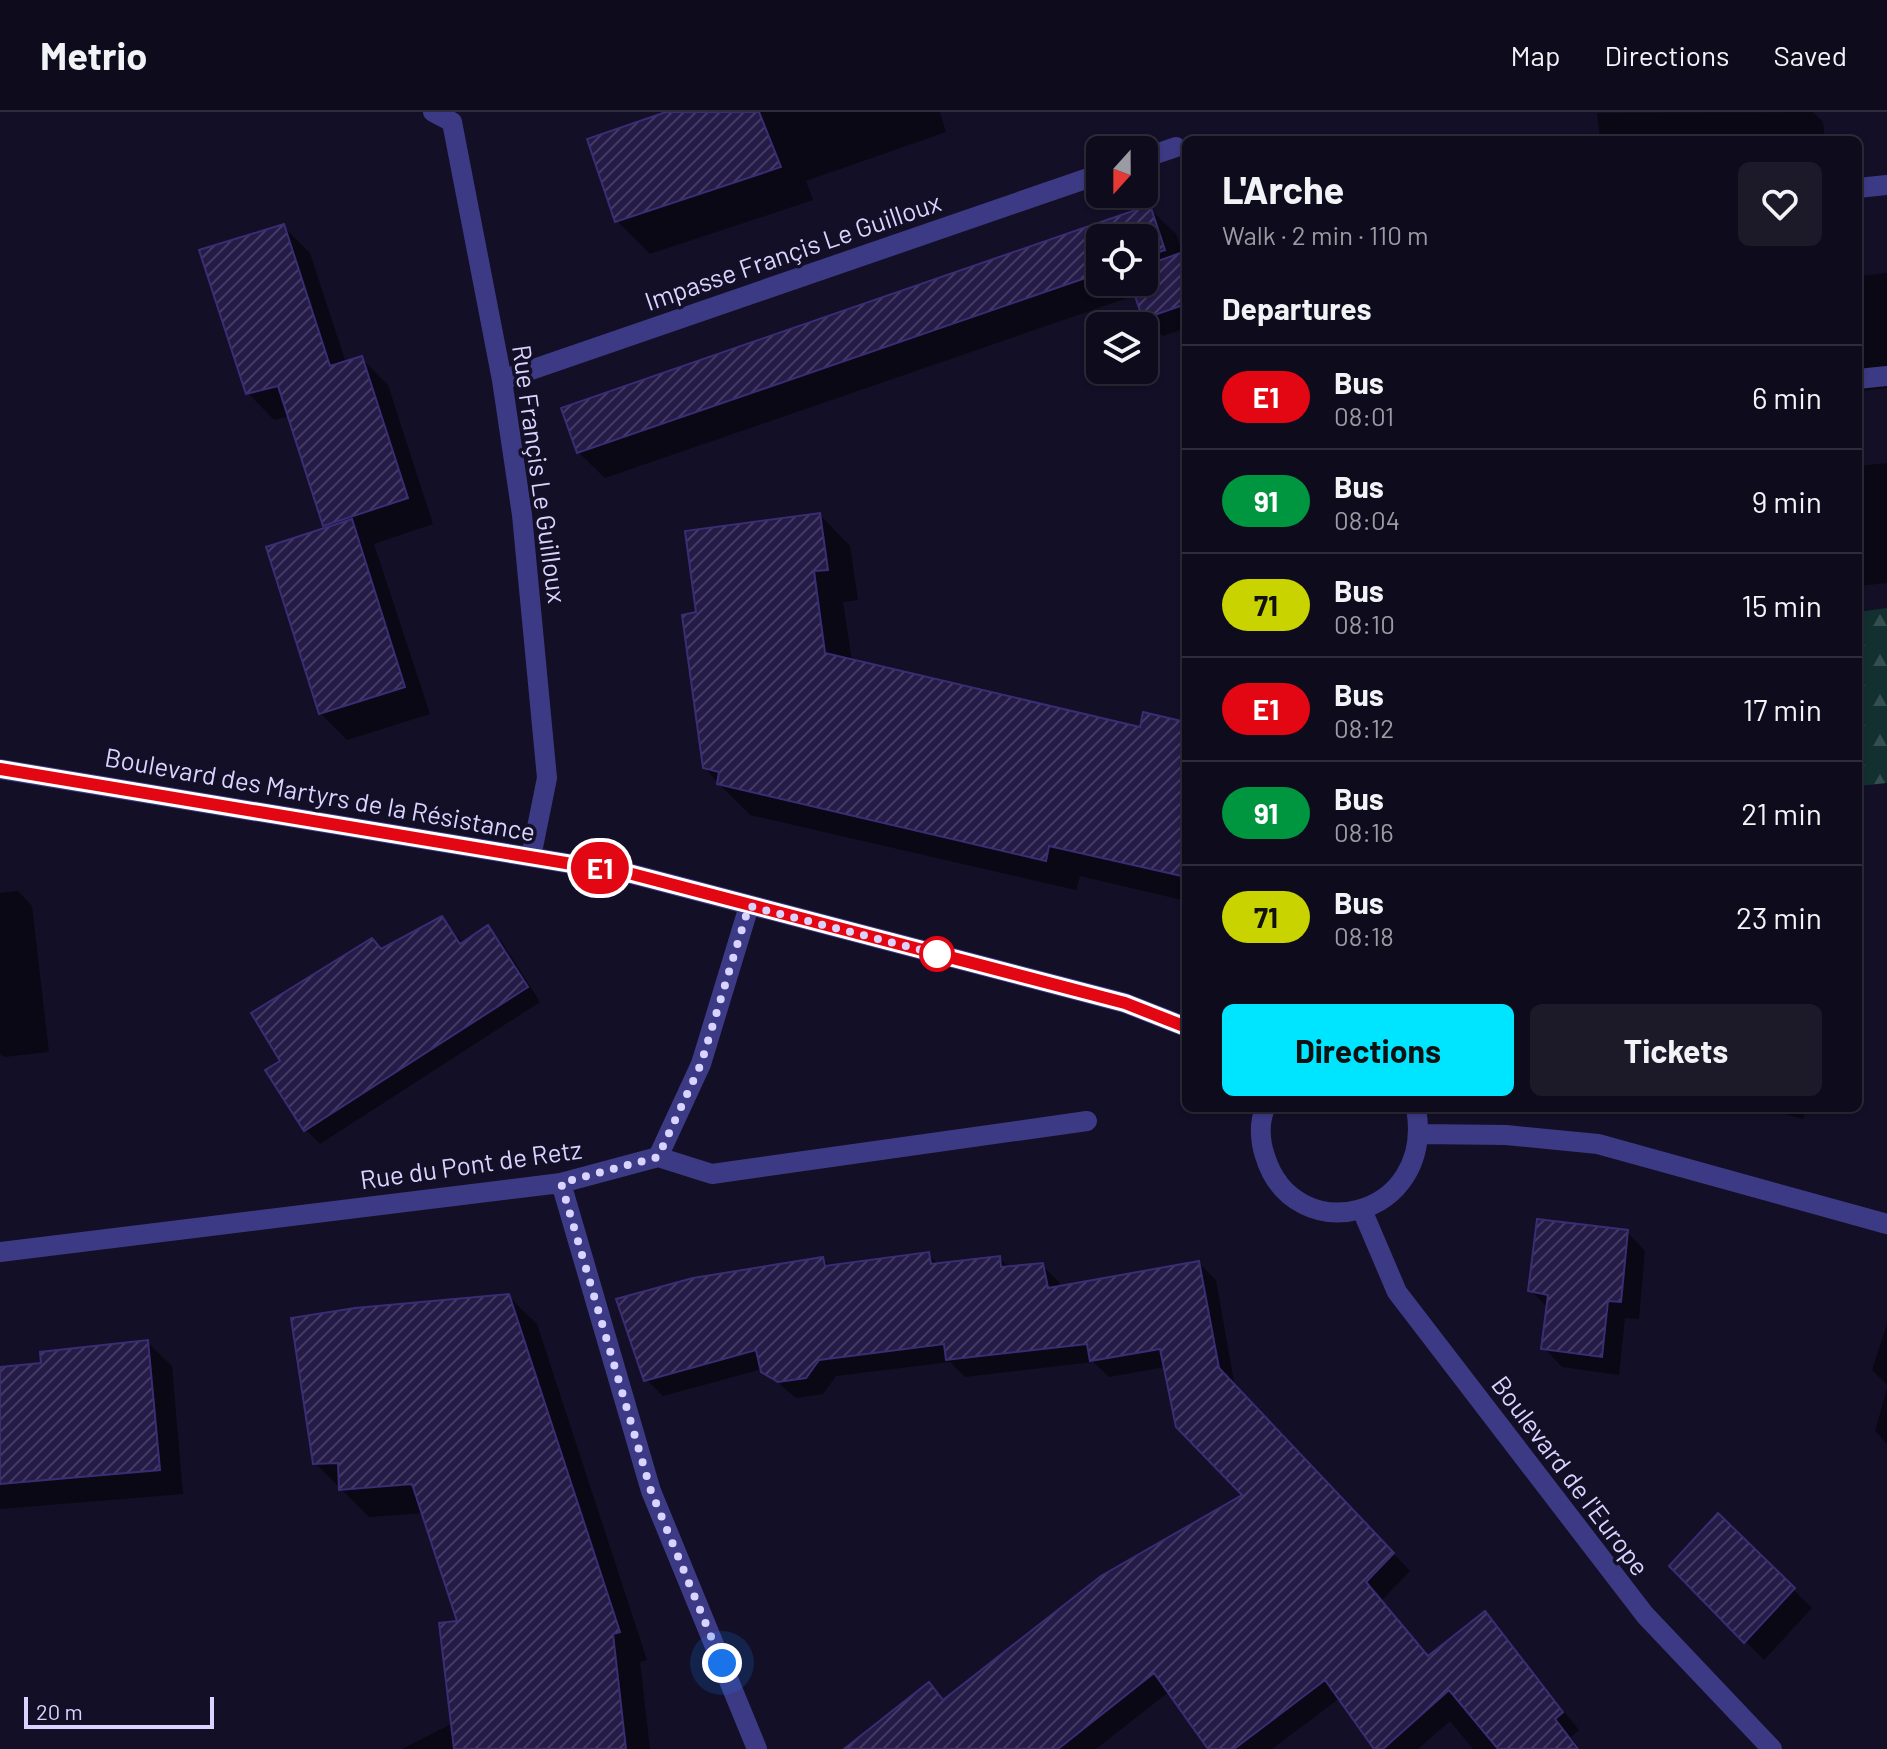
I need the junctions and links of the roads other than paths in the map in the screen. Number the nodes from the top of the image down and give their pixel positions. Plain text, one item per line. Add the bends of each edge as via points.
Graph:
1 (433, 112) edge
2 (1176, 147) dead end
3 (1158, 153) edge
4 (1086, 179) edge
5 (1887, 185) edge
6 (1862, 188) edge
7 (1887, 376) edge
8 (1862, 379) edge
9 (502, 380) junction
10 (0, 769) edge
11 (531, 857) junction
12 (749, 906) junction
13 (1182, 1025) edge
14 (1265, 1112) edge
15 (1417, 1112) edge
16 (1087, 1121) dead end
17 (1420, 1134) junction
18 (658, 1157) junction
19 (561, 1183) junction
20 (1362, 1210) junction
21 (1887, 1224) edge
22 (0, 1252) edge
23 (757, 1749) edge
24 (1772, 1749) edge

1 - 9 street, Rue Françis Le Guilloux via 452,122
2 - 3 street
4 - 9 street, Impasse Françis Le Guilloux
5 - 6 street
7 - 8 street
9 - 11 street, Rue Françis Le Guilloux via 522,515 547,778
10 - 11 street, Boulevard des Martyrs de la Résistance
11 - 12 street, Boulevard des Martyrs de la Résistance via 632,874
12 - 13 street, Boulevard des Martyrs de la Résistance via 1125,1003
12 - 18 street via 701,1064
14 - 20 street via 1261,1143 1269,1168 1285,1191 1308,1206 1334,1213
15 - 17 street
16 - 18 street via 712,1174
17 - 20 street via 1416,1159 1404,1182
17 - 21 street via 1598,1144
18 - 19 street, Rue du Pont de Retz
19 - 22 street, Rue du Pont de Retz
19 - 23 street via 651,1491
20 - 24 street, Boulevard de l'Europe via 1397,1292 1645,1615

